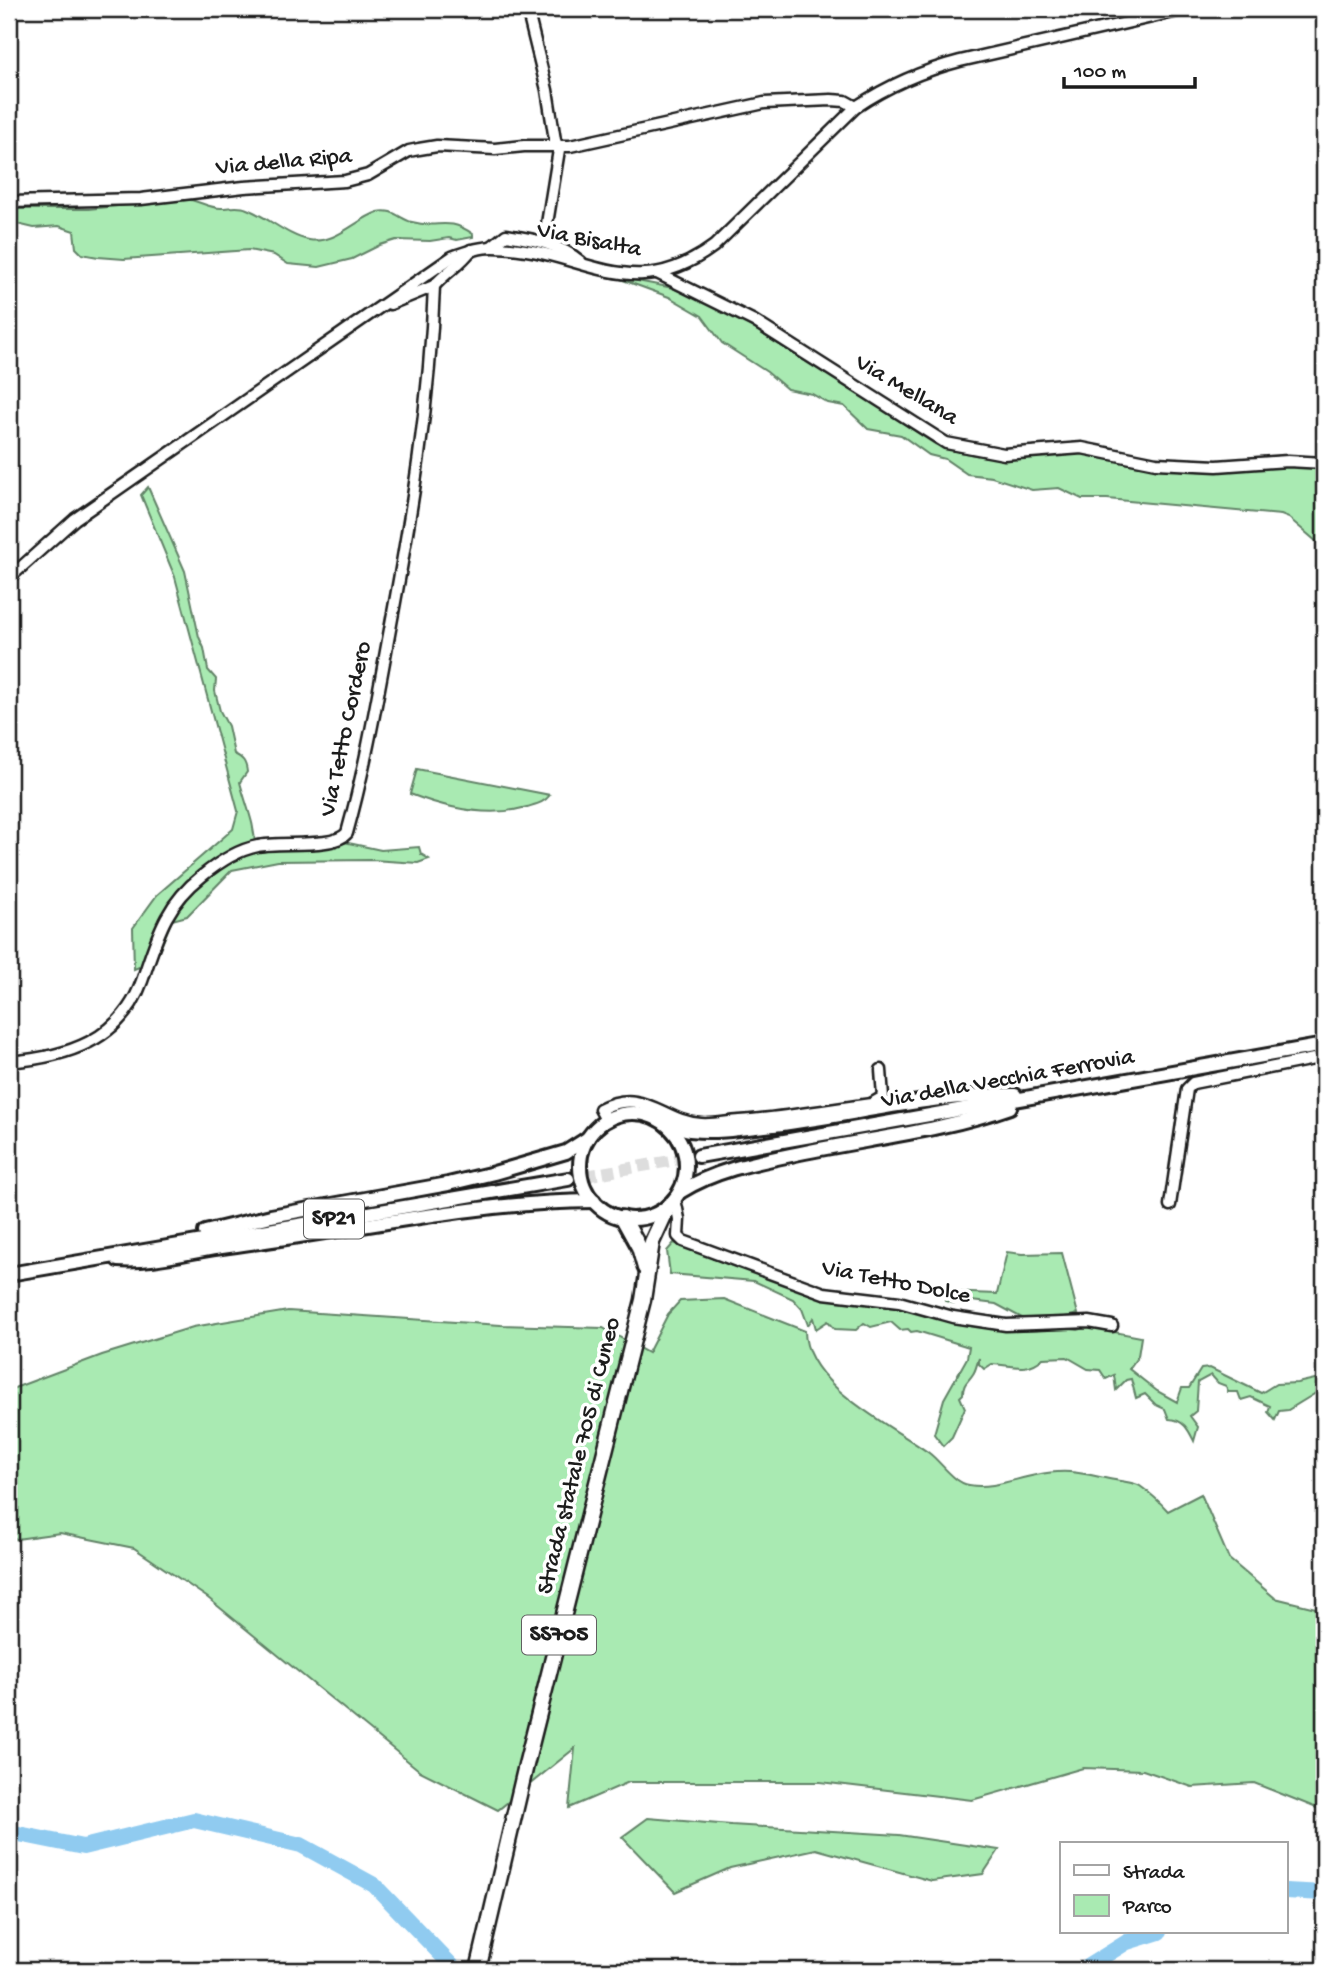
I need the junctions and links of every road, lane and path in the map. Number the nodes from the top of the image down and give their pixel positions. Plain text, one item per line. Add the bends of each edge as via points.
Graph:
1 (527, 9) edge
2 (1187, 9) edge
3 (856, 107) junction
4 (557, 145) junction
5 (9, 202) edge
6 (544, 242) junction
7 (491, 247) junction
8 (472, 250) junction
9 (584, 265) junction
10 (657, 273) junction
11 (434, 286) junction
12 (383, 306) junction
13 (1324, 463) edge
14 (9, 578) edge
15 (1324, 1045) edge
16 (1324, 1058) edge
17 (9, 1062) edge
18 (881, 1070) dead end
19 (1044, 1095) junction
20 (606, 1120) junction
21 (660, 1120) junction
22 (588, 1138) junction
23 (699, 1156) tunnel mouth
24 (568, 1179) tunnel mouth
25 (675, 1198) junction
26 (594, 1201) junction
27 (1170, 1205) dead end
28 (623, 1218) junction
29 (100, 1258) junction
30 (9, 1274) edge
31 (647, 1278) junction
32 (1112, 1326) dead end
33 (478, 1970) edge

1 - 4 street
2 - 3 street, Via Bisalta via 926,70 882,89
3 - 4 street, Via della Ripa via 831,100 764,103 570,146
3 - 10 street, Via Bisalta via 714,246 686,265
4 - 5 street, Via della Ripa via 419,149 368,176 345,181 141,199
4 - 6 street
6 - 7 street via 506,234
6 - 9 street
7 - 8 street, Via Bisalta
7 - 9 street, Via Bisalta
8 - 11 street
8 - 12 street, Via Bisalta via 439,265
9 - 10 street, Via Bisalta via 620,273
10 - 13 street, Via Mellana via 754,321 946,443 1004,454 1082,448 1156,463
11 - 12 street
11 - 17 street, Via Tetto Cordero via 416,487 347,833 330,841 259,845 224,859 193,884 167,916 122,1018 63,1054
12 - 14 street, Via Bisalta via 75,519
15 - 19 main road, Via della Vecchia Ferrovia
16 - 27 street via 1193,1083 1187,1089
18 - 20 street via 883,1097 871,1104 702,1124 678,1119 651,1105 622,1101 600,1109
19 - 21 main road via 939,1099 736,1129 688,1129
19 - 23 main road, Via della Vecchia Ferrovia
19 - 25 main road via 964,1121 737,1167 699,1180
20 - 21 main road via 628,1113
20 - 22 main road
21 - 25 main road via 684,1152 685,1176
22 - 26 main road via 580,1171
22 - 29 main road via 566,1152 494,1173 133,1245
24 - 29 main road, SP21
25 - 28 main road via 648,1217
25 - 31 highway, SS705 via 652,1242
25 - 32 street, Via Tetto Dolce via 678,1236 683,1241 824,1293 899,1302 1006,1325 1089,1322
26 - 28 main road
26 - 29 main road via 456,1210 135,1262
28 - 31 highway, SS705 via 642,1255
29 - 30 main road, SP21
31 - 33 highway, Strada statale 705 di Cuneo / SS705

